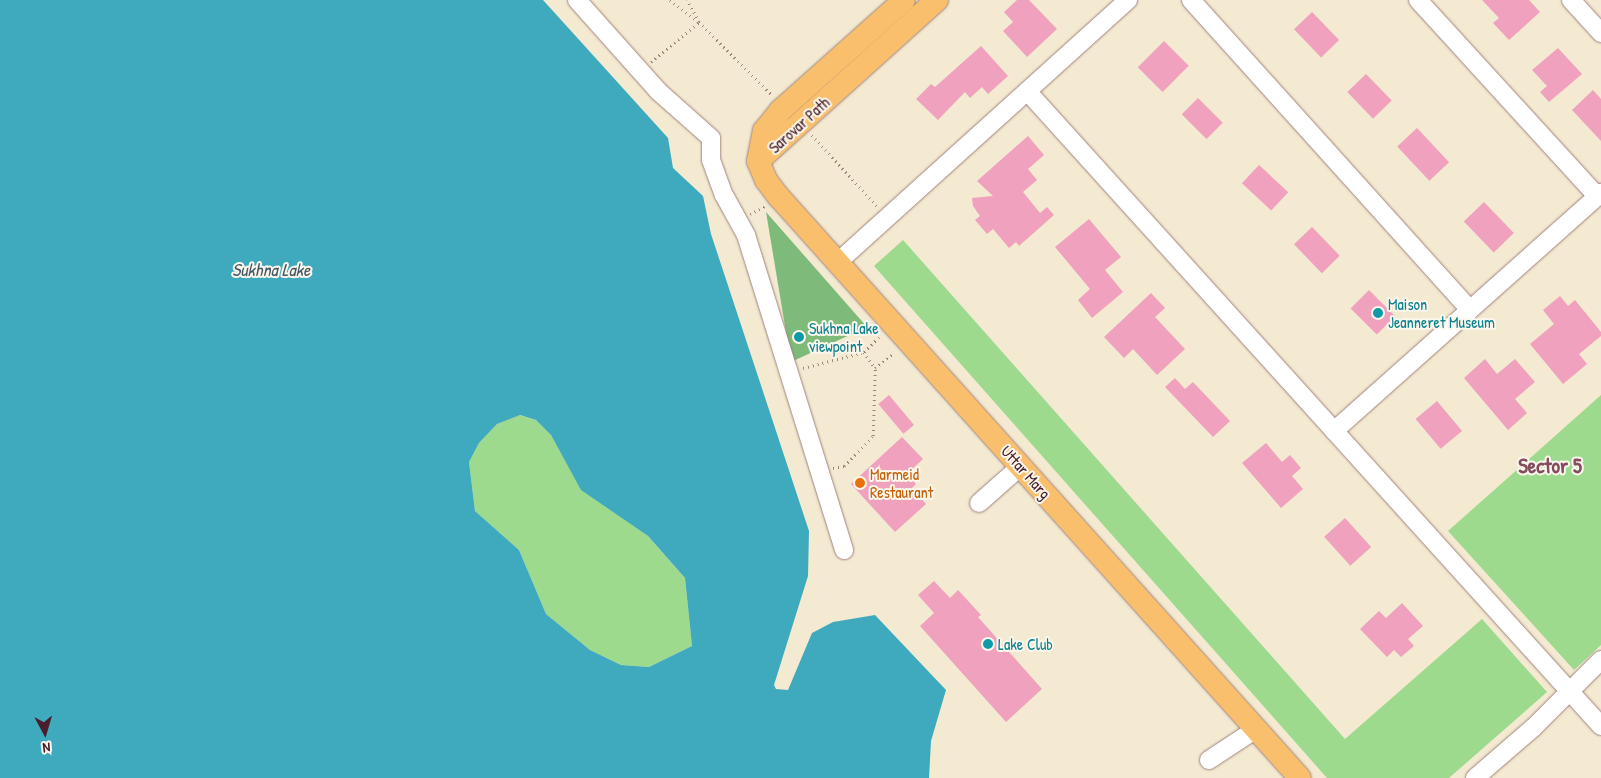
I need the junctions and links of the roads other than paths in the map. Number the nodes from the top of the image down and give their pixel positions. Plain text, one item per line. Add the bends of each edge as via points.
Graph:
1 (577, 0) edge
2 (904, 0) edge
3 (937, 0) edge
4 (1128, 0) edge
5 (1191, 0) edge
6 (1418, 0) edge
7 (1571, 0) edge
8 (1601, 34) edge
9 (1027, 91) junction
10 (758, 161) junction
11 (1599, 194) edge
12 (838, 262) junction
13 (1470, 310) junction
14 (1334, 431) junction
15 (1021, 466) junction
16 (979, 503) dead end
17 (844, 550) dead end
18 (1601, 660) edge
19 (1570, 691) junction
20 (1601, 726) edge
21 (1256, 728) junction
22 (1209, 760) dead end
23 (1300, 778) edge
24 (1475, 778) edge

1 - 17 street via 641,72 711,138 711,160 724,196 746,235
2 - 10 main road, Sarovar Path via 780,111 764,132
3 - 10 main road, Sarovar Path
4 - 9 street
5 - 13 street
6 - 11 street
7 - 8 street
9 - 12 street
9 - 14 street
10 - 12 main road, Uttar Marg via 766,180
11 - 13 street
12 - 15 main road, Uttar Marg
13 - 14 street
14 - 19 street
15 - 16 street
15 - 21 main road, Uttar Marg
18 - 19 street
19 - 20 street
19 - 24 street
21 - 22 street
21 - 23 main road, Uttar Marg

